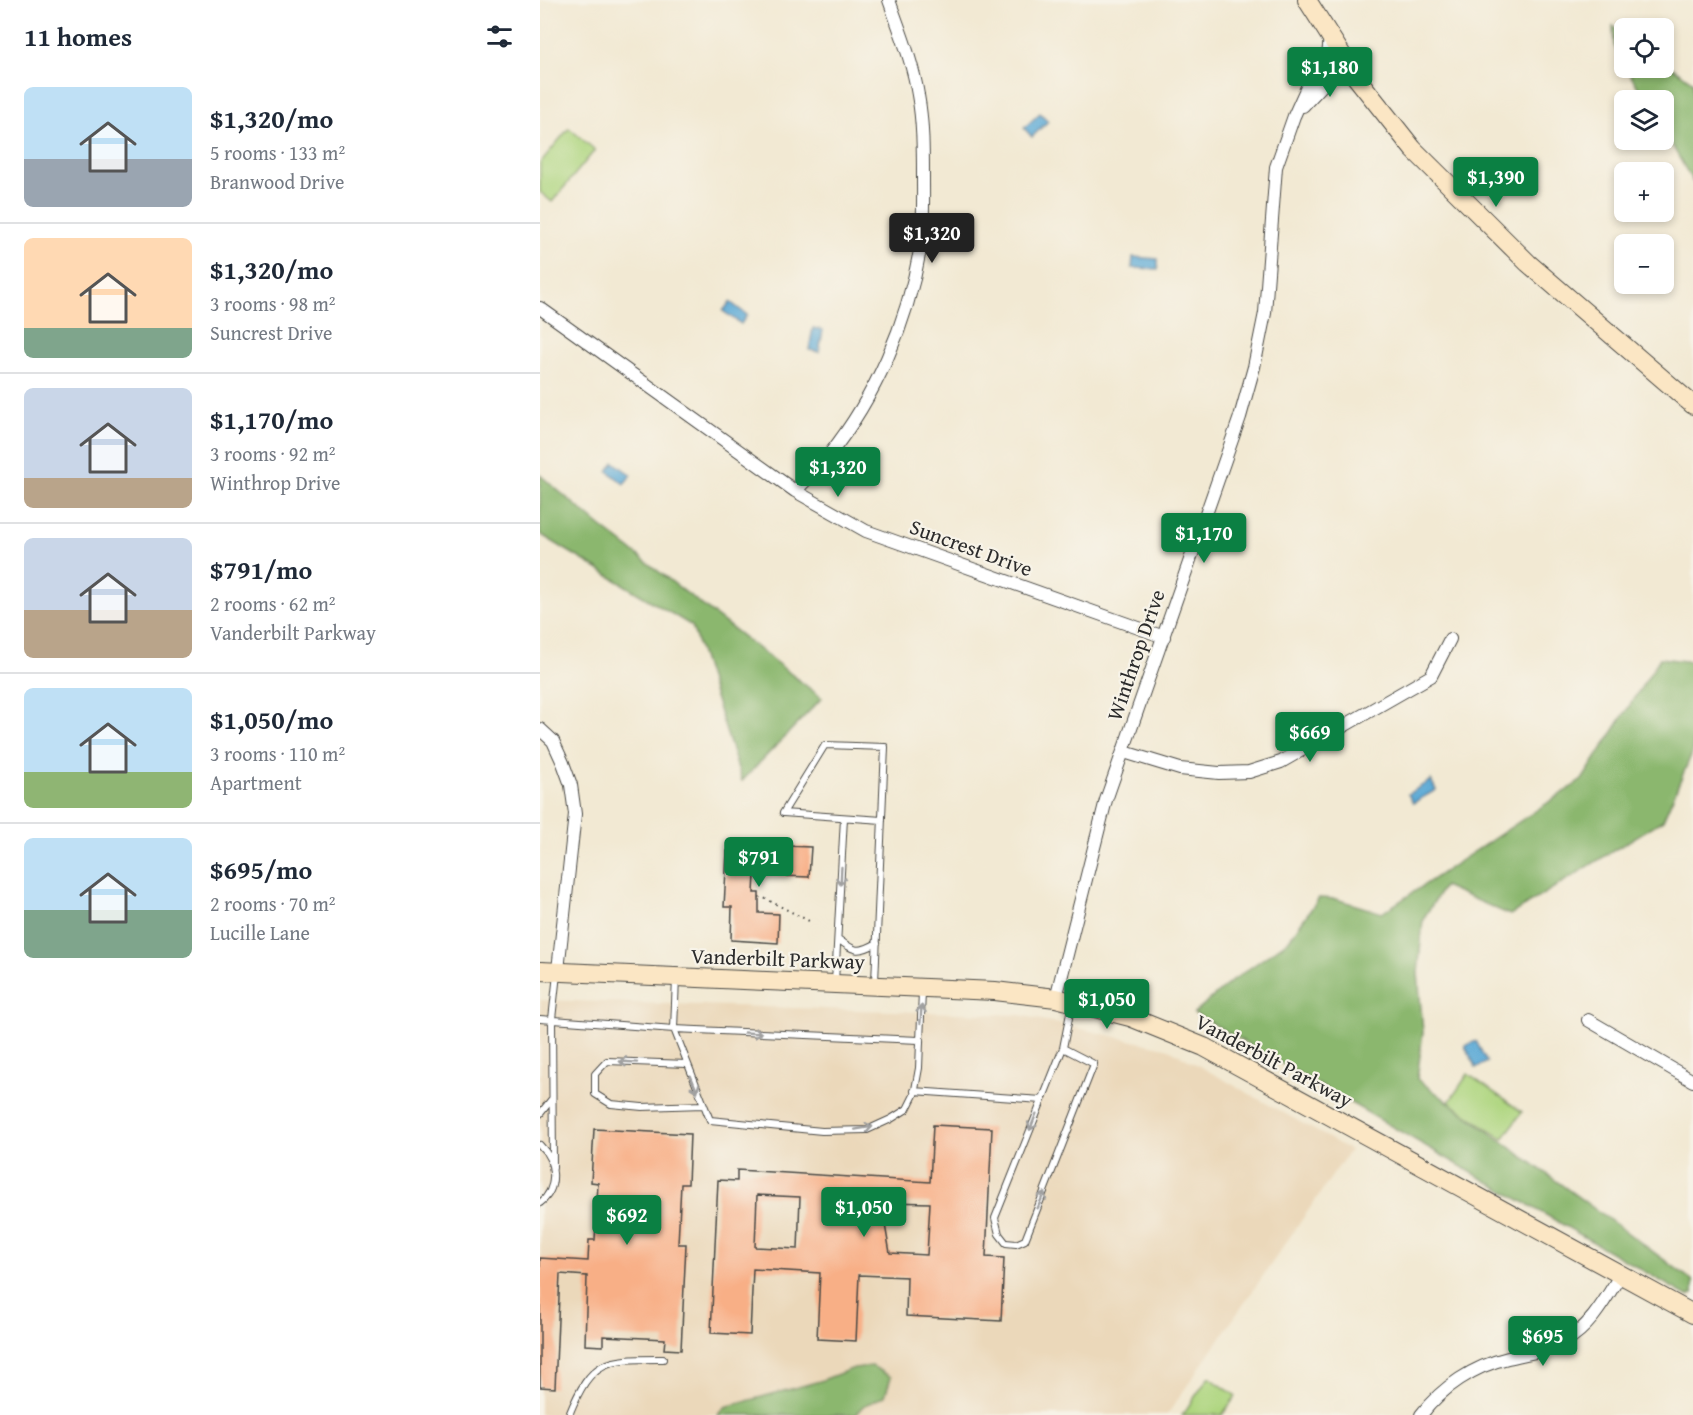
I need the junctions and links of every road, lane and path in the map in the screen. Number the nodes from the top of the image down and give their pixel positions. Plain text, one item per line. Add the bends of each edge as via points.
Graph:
1 (889, 0) edge
2 (1307, 0) edge
3 (1330, 36) junction
4 (1345, 61) junction
5 (1294, 116) junction
6 (540, 308) edge
7 (1693, 405) edge
8 (795, 491) junction
9 (1164, 637) junction
10 (1450, 639) dead end
11 (540, 729) edge
12 (1124, 752) junction
13 (844, 818) junction
14 (882, 820) junction
15 (759, 897) dead end
16 (811, 922) dead end
17 (838, 939) junction
18 (877, 943) junction
19 (549, 970) edge
20 (676, 977) junction
21 (835, 984) junction
22 (875, 986) junction
23 (922, 988) junction
24 (1064, 1000) junction
25 (540, 1019) edge
26 (552, 1019) junction
27 (1588, 1020) dead end
28 (674, 1029) junction
29 (919, 1040) junction
30 (1063, 1048) junction
31 (687, 1064) junction
32 (1693, 1081) edge
33 (914, 1091) junction
34 (551, 1100) junction
35 (1042, 1100) junction
36 (703, 1105) junction
37 (540, 1114) edge
38 (540, 1145) edge
39 (553, 1168) junction
40 (540, 1203) edge
41 (1621, 1274) junction
42 (1693, 1314) edge
43 (663, 1359) dead end
44 (569, 1415) edge
45 (1421, 1415) edge

1 - 8 street via 918,95 923,148 920,248 900,327 881,373 829,456
2 - 3 main road
3 - 4 main road
3 - 5 street, Winthrop Drive via 1328,56 1308,85
4 - 5 street, Winthrop Drive
4 - 7 main road via 1413,149 1480,217
5 - 9 street, Winthrop Drive via 1276,167 1266,303 1254,367
6 - 8 street, Suncrest Drive
8 - 9 street, Suncrest Drive via 866,531
9 - 12 street, Winthrop Drive
10 - 12 street via 1431,676 1281,762 1249,772 1219,773 1180,769
11 - 19 street via 553,741 563,763 575,814
12 - 24 street, Winthrop Drive via 1106,800
13 - 14 lane
13 - 14 lane via 783,813 825,745 885,747
13 -> 17 lane
14 - 18 lane
15 - 16 path
17 - 18 lane via 858,950
17 - 21 lane
18 - 22 lane
19 - 20 main road, Vanderbilt Parkway
19 - 26 lane
20 - 21 main road, Vanderbilt Parkway
20 - 28 lane
21 - 22 main road, Vanderbilt Parkway
22 - 23 main road, Vanderbilt Parkway
23 - 24 main road, Vanderbilt Parkway via 995,991
29 -> 23 lane
24 - 30 lane
24 - 41 main road, Vanderbilt Parkway via 1130,1017 1204,1047
25 - 26 lane
26 - 28 lane
26 - 34 lane
27 - 32 street
28 -> 29 lane
28 - 31 lane
29 - 33 lane
30 - 35 lane
35 -> 30 lane via 995,1218 1006,1243 1025,1240 1094,1064
31 -> 36 lane
31 -> 36 lane via 608,1061 595,1074 595,1094 611,1104
33 - 35 lane
36 -> 33 lane via 710,1120 822,1131 867,1130 907,1109
34 - 37 lane
34 - 39 lane
38 - 39 lane
39 - 40 lane via 550,1191
41 - 42 main road, Vanderbilt Parkway
41 - 45 street via 1594,1316 1567,1340 1539,1353 1507,1358 1478,1369 1450,1385
43 - 44 lane via 620,1359 604,1364 586,1381

